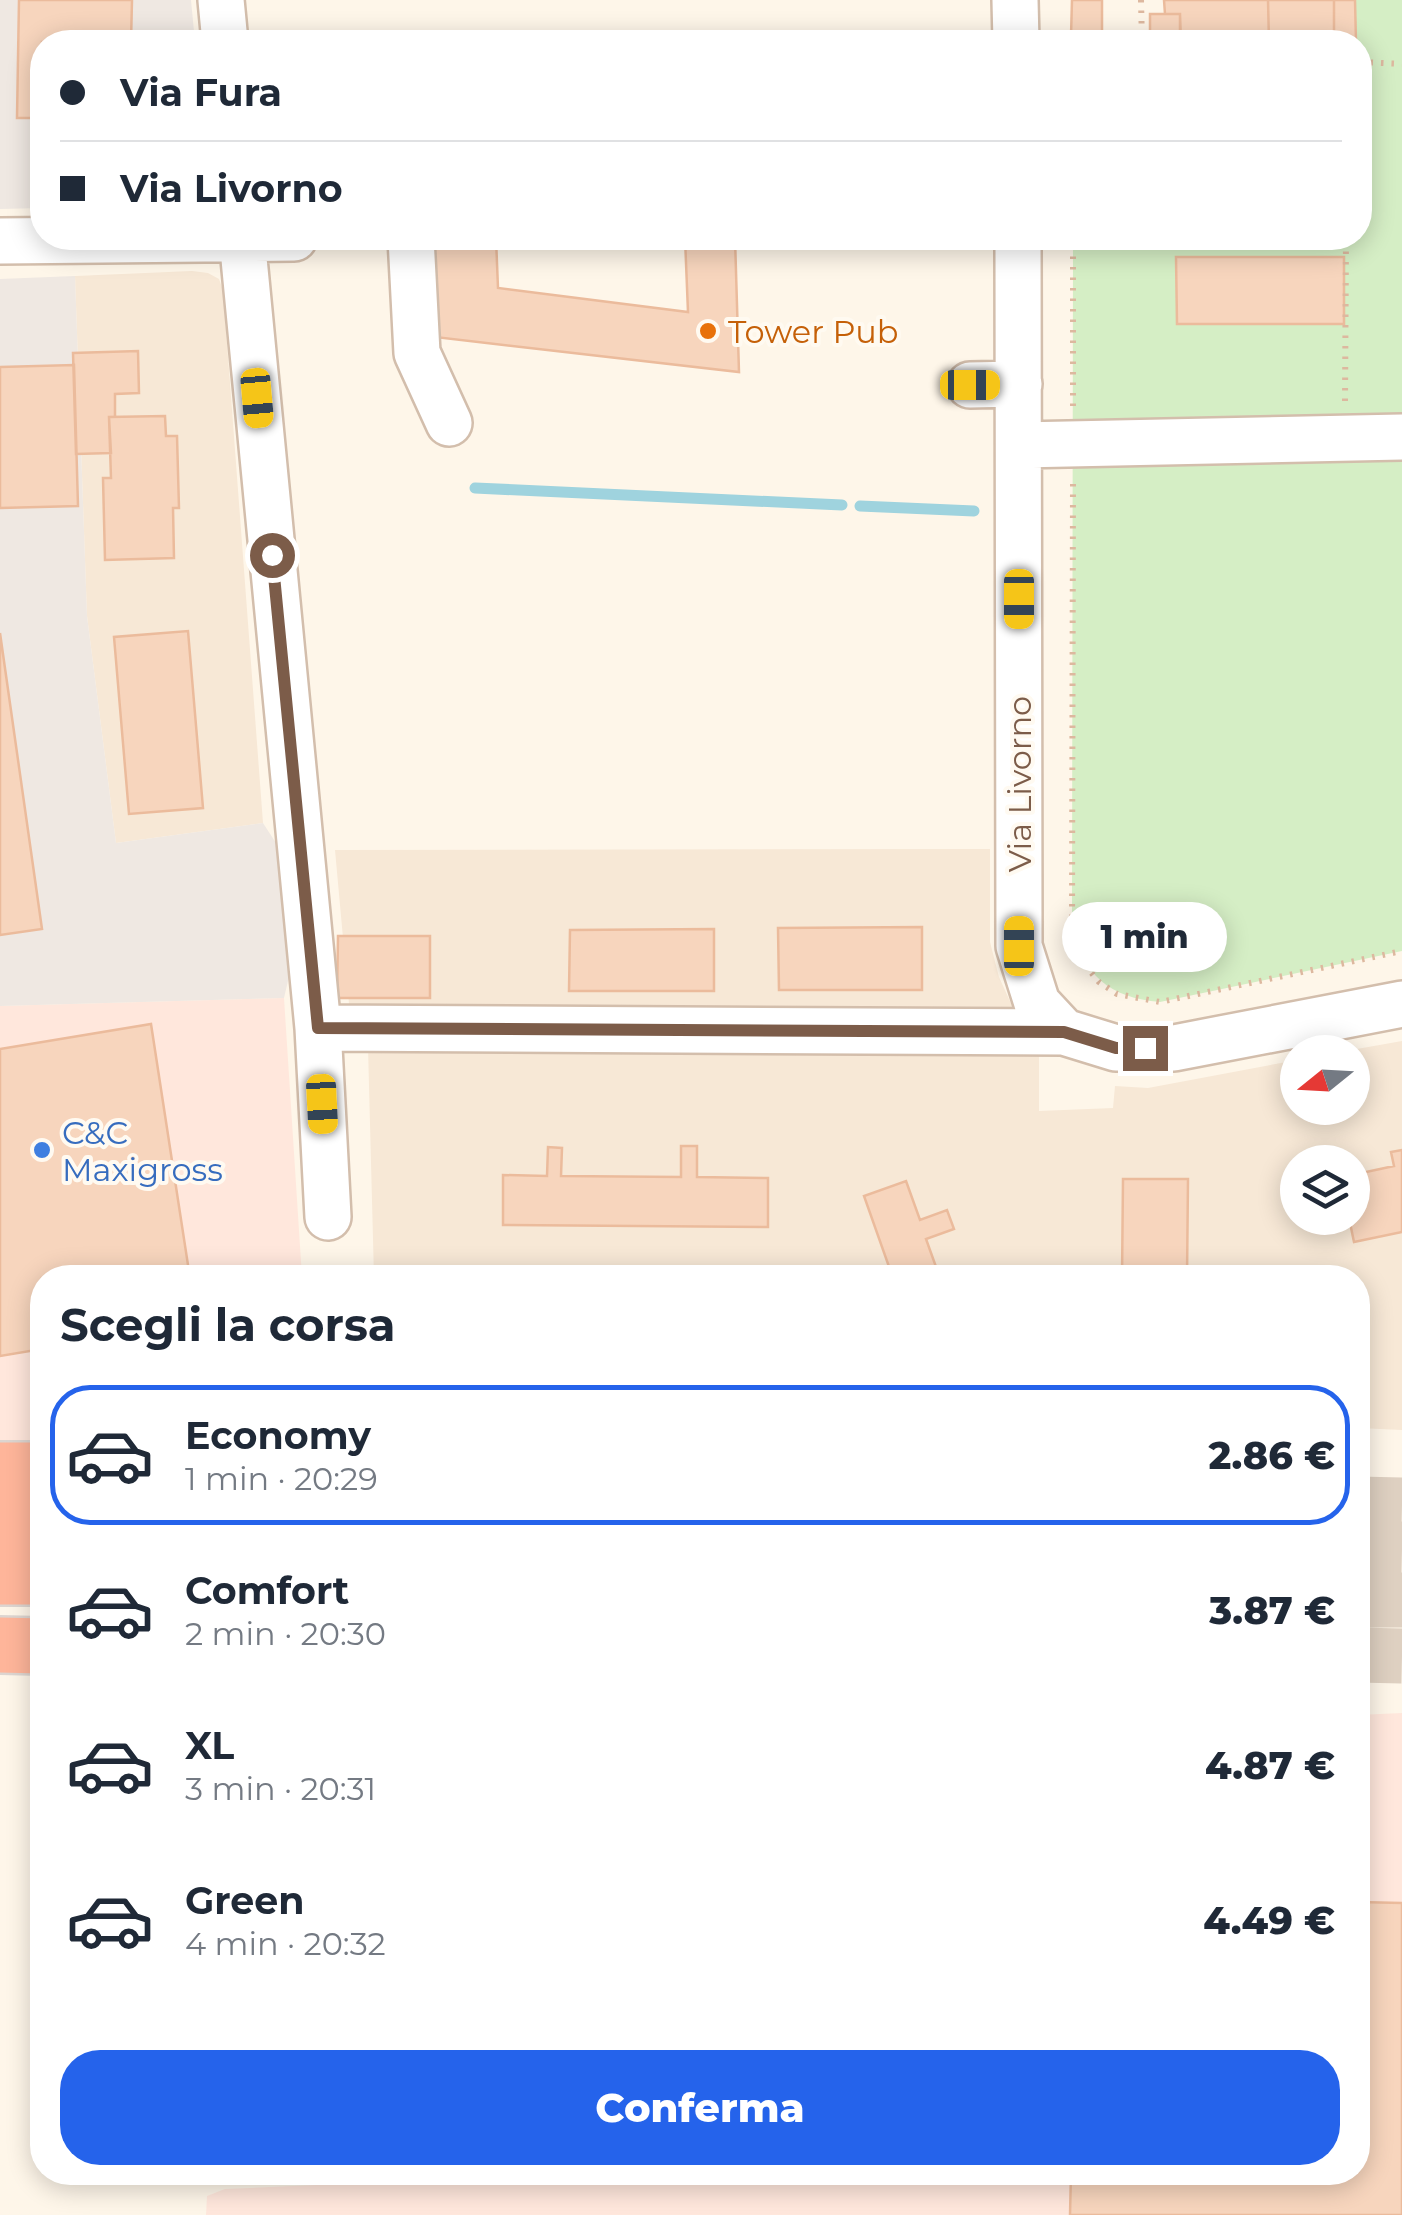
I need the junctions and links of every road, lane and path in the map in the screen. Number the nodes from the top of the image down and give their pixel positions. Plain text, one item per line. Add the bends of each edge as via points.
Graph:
1 (221, 0) edge
2 (1016, 0) edge
3 (1141, 0) edge
4 (224, 30) edge
5 (1016, 30) edge
6 (1142, 30) edge
7 (1372, 63) edge
8 (1402, 64) edge
9 (0, 241) edge
10 (30, 241) edge
11 (243, 250) edge
12 (412, 250) edge
13 (1018, 250) edge
14 (1073, 250) edge
15 (1346, 250) edge
16 (1020, 384) junction
17 (970, 385) dead end
18 (1345, 408) dead end
19 (1073, 412) dead end
20 (449, 422) dead end
21 (1402, 437) edge
22 (1020, 444) junction
23 (1073, 475) dead end
24 (1402, 951) edge
25 (1402, 1004) edge
26 (318, 1028) junction
27 (1064, 1032) junction
28 (328, 1217) dead end
29 (0, 1470) edge
30 (30, 1470) edge
31 (0, 1522) edge
32 (30, 1522) edge
33 (0, 1576) edge
34 (30, 1577) edge
35 (0, 1645) edge
36 (30, 1646) edge

1 - 4 street
2 - 5 street
3 - 6 path
7 - 8 path
9 - 10 street
11 - 26 street
12 - 20 street via 417,353
13 - 16 street, Via Livorno
14 - 19 path
15 - 18 path
16 - 17 street
16 - 22 street, Via Livorno
21 - 22 street
22 - 27 street, Via Livorno via 1019,946 1037,1003
23 - 24 path via 1072,926 1086,966 1118,994 1160,1002
25 - 27 street via 1174,1048 1116,1048
26 - 27 street
26 - 28 street
29 - 30 highway
31 - 32 highway
33 - 34 highway
35 - 36 highway

